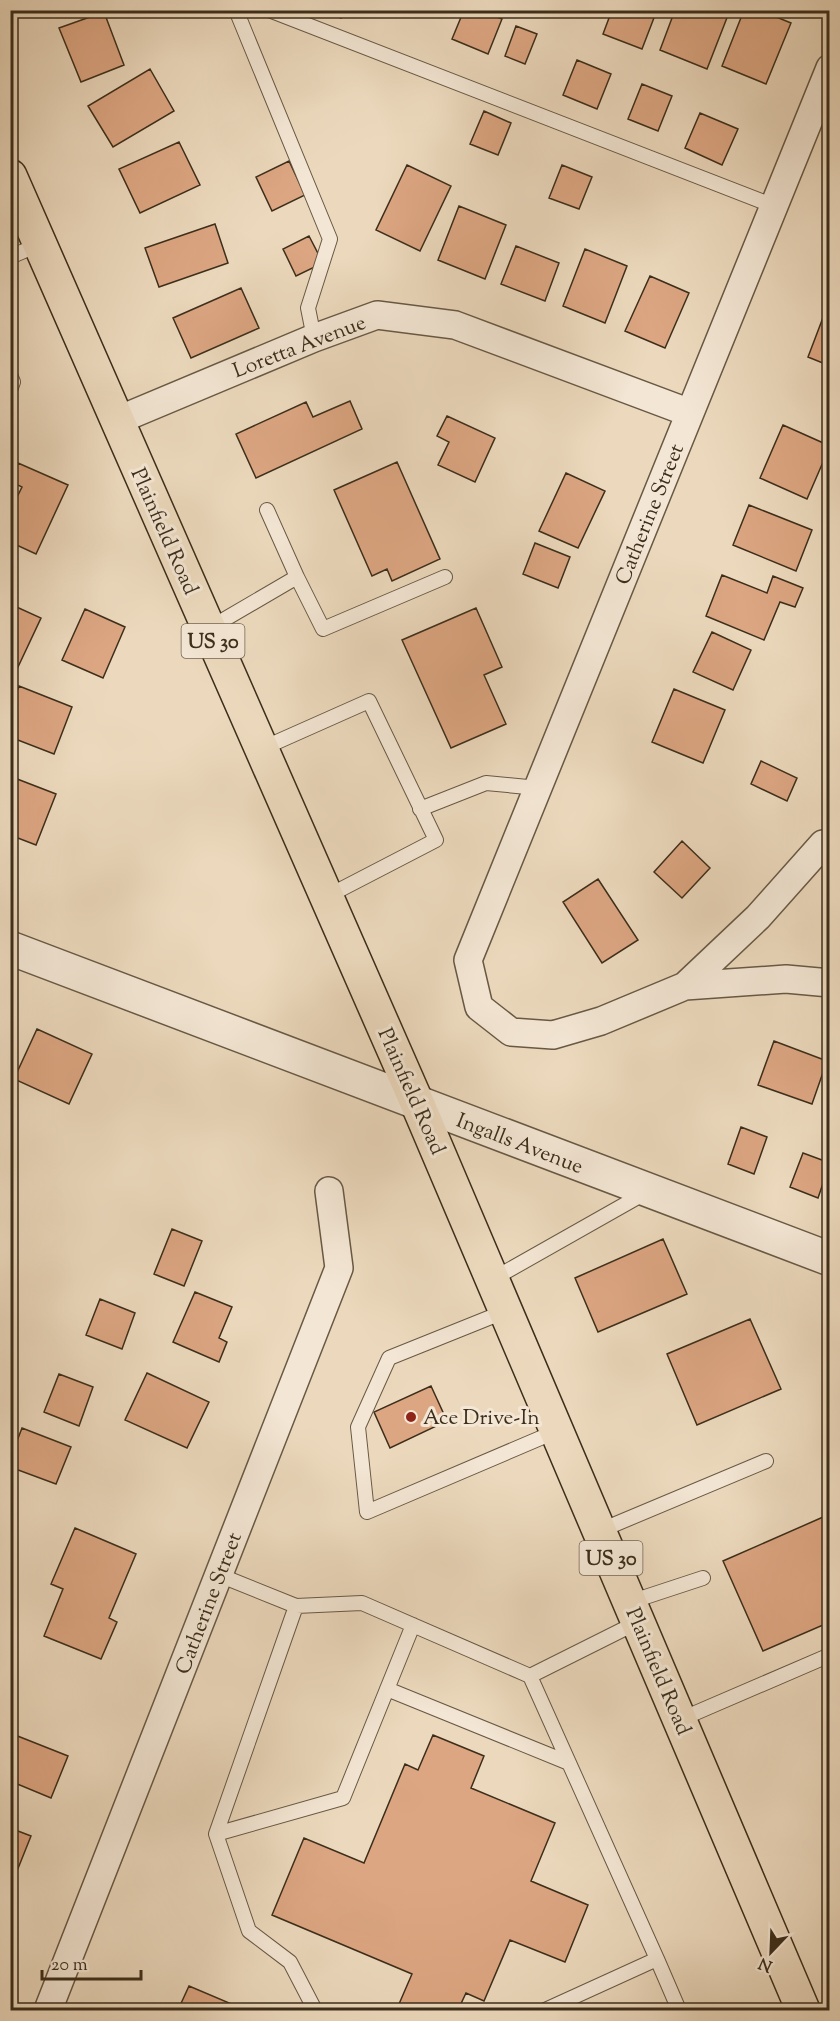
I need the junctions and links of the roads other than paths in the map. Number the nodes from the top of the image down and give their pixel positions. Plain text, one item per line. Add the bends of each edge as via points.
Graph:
1 (236, 10) edge
2 (269, 10) edge
3 (830, 68) edge
4 (10, 176) edge
5 (774, 206) junction
6 (40, 244) junction
7 (10, 257) edge
8 (314, 338) junction
9 (10, 375) edge
10 (10, 390) edge
11 (690, 413) junction
12 (116, 421) junction
13 (267, 510) dead end
14 (297, 577) junction
15 (445, 577) dead end
16 (208, 629) junction
17 (261, 748) junction
18 (538, 788) junction
19 (420, 808) junction
20 (828, 845) edge
21 (326, 897) junction
22 (10, 948) edge
23 (830, 983) edge
24 (685, 987) junction
25 (418, 1105) junction
26 (329, 1191) dead end
27 (649, 1191) junction
28 (830, 1259) edge
29 (493, 1279) junction
30 (506, 1311) junction
31 (557, 1431) junction
32 (766, 1461) dead end
33 (599, 1531) junction
34 (219, 1575) junction
35 (703, 1578) dead end
36 (296, 1606) junction
37 (634, 1612) junction
38 (413, 1625) junction
39 (830, 1655) edge
40 (530, 1676) junction
41 (387, 1689) junction
42 (680, 1720) junction
43 (569, 1763) junction
44 (216, 1834) junction
45 (657, 1959) junction
46 (48, 2010) edge
47 (315, 2010) edge
48 (544, 2010) edge
49 (679, 2010) edge
50 (803, 2010) edge

1 - 8 lane via 330,239 308,308
2 - 5 lane
3 - 5 street, Catherine Street
4 - 6 main road, Plainfield Road / US 30
5 - 11 street, Catherine Street
6 - 7 lane
6 - 12 main road, Plainfield Road / US 30
8 - 11 street, Loretta Avenue via 377,315 455,325
8 - 12 street, Loretta Avenue
9 - 10 lane
11 - 18 street, Catherine Street
12 - 16 main road, Plainfield Road / US 30
13 - 14 lane
14 - 15 lane via 323,629
14 - 16 lane
16 - 17 main road, Plainfield Road / US 30
17 - 19 lane via 369,701
17 - 21 main road, Plainfield Road / US 30
18 - 19 lane via 486,783
18 - 24 street, Catherine Street via 468,960 479,1007 511,1032 552,1035 601,1021
19 - 21 lane via 436,840
20 - 24 street
21 - 25 main road, Plainfield Road / US 30
22 - 25 street, Ingalls Avenue
23 - 24 street via 786,979
25 - 27 street, Ingalls Avenue
25 - 29 main road, Plainfield Road / US 30
26 - 34 street, Catherine Street via 339,1268
27 - 28 street, Ingalls Avenue
27 - 29 lane
29 - 30 main road, Plainfield Road / US 30
30 - 31 main road, Plainfield Road / US 30
30 - 31 lane via 389,1358 358,1427 367,1512
31 - 33 main road, Plainfield Road / US 30
32 - 33 lane
33 - 37 main road, Plainfield Road / US 30
34 - 36 lane
34 - 46 street, Catherine Street
35 - 37 lane
36 - 38 lane via 362,1603
36 - 44 lane
37 - 40 lane
37 - 42 main road, Plainfield Road / US 30
38 - 40 lane
38 - 41 lane
39 - 42 lane
40 - 43 lane
41 - 43 lane
41 - 44 lane via 343,1798
42 - 50 main road, Plainfield Road / US 30
43 - 45 lane
44 - 47 lane via 249,1931 290,1962
45 - 48 lane
45 - 49 lane

